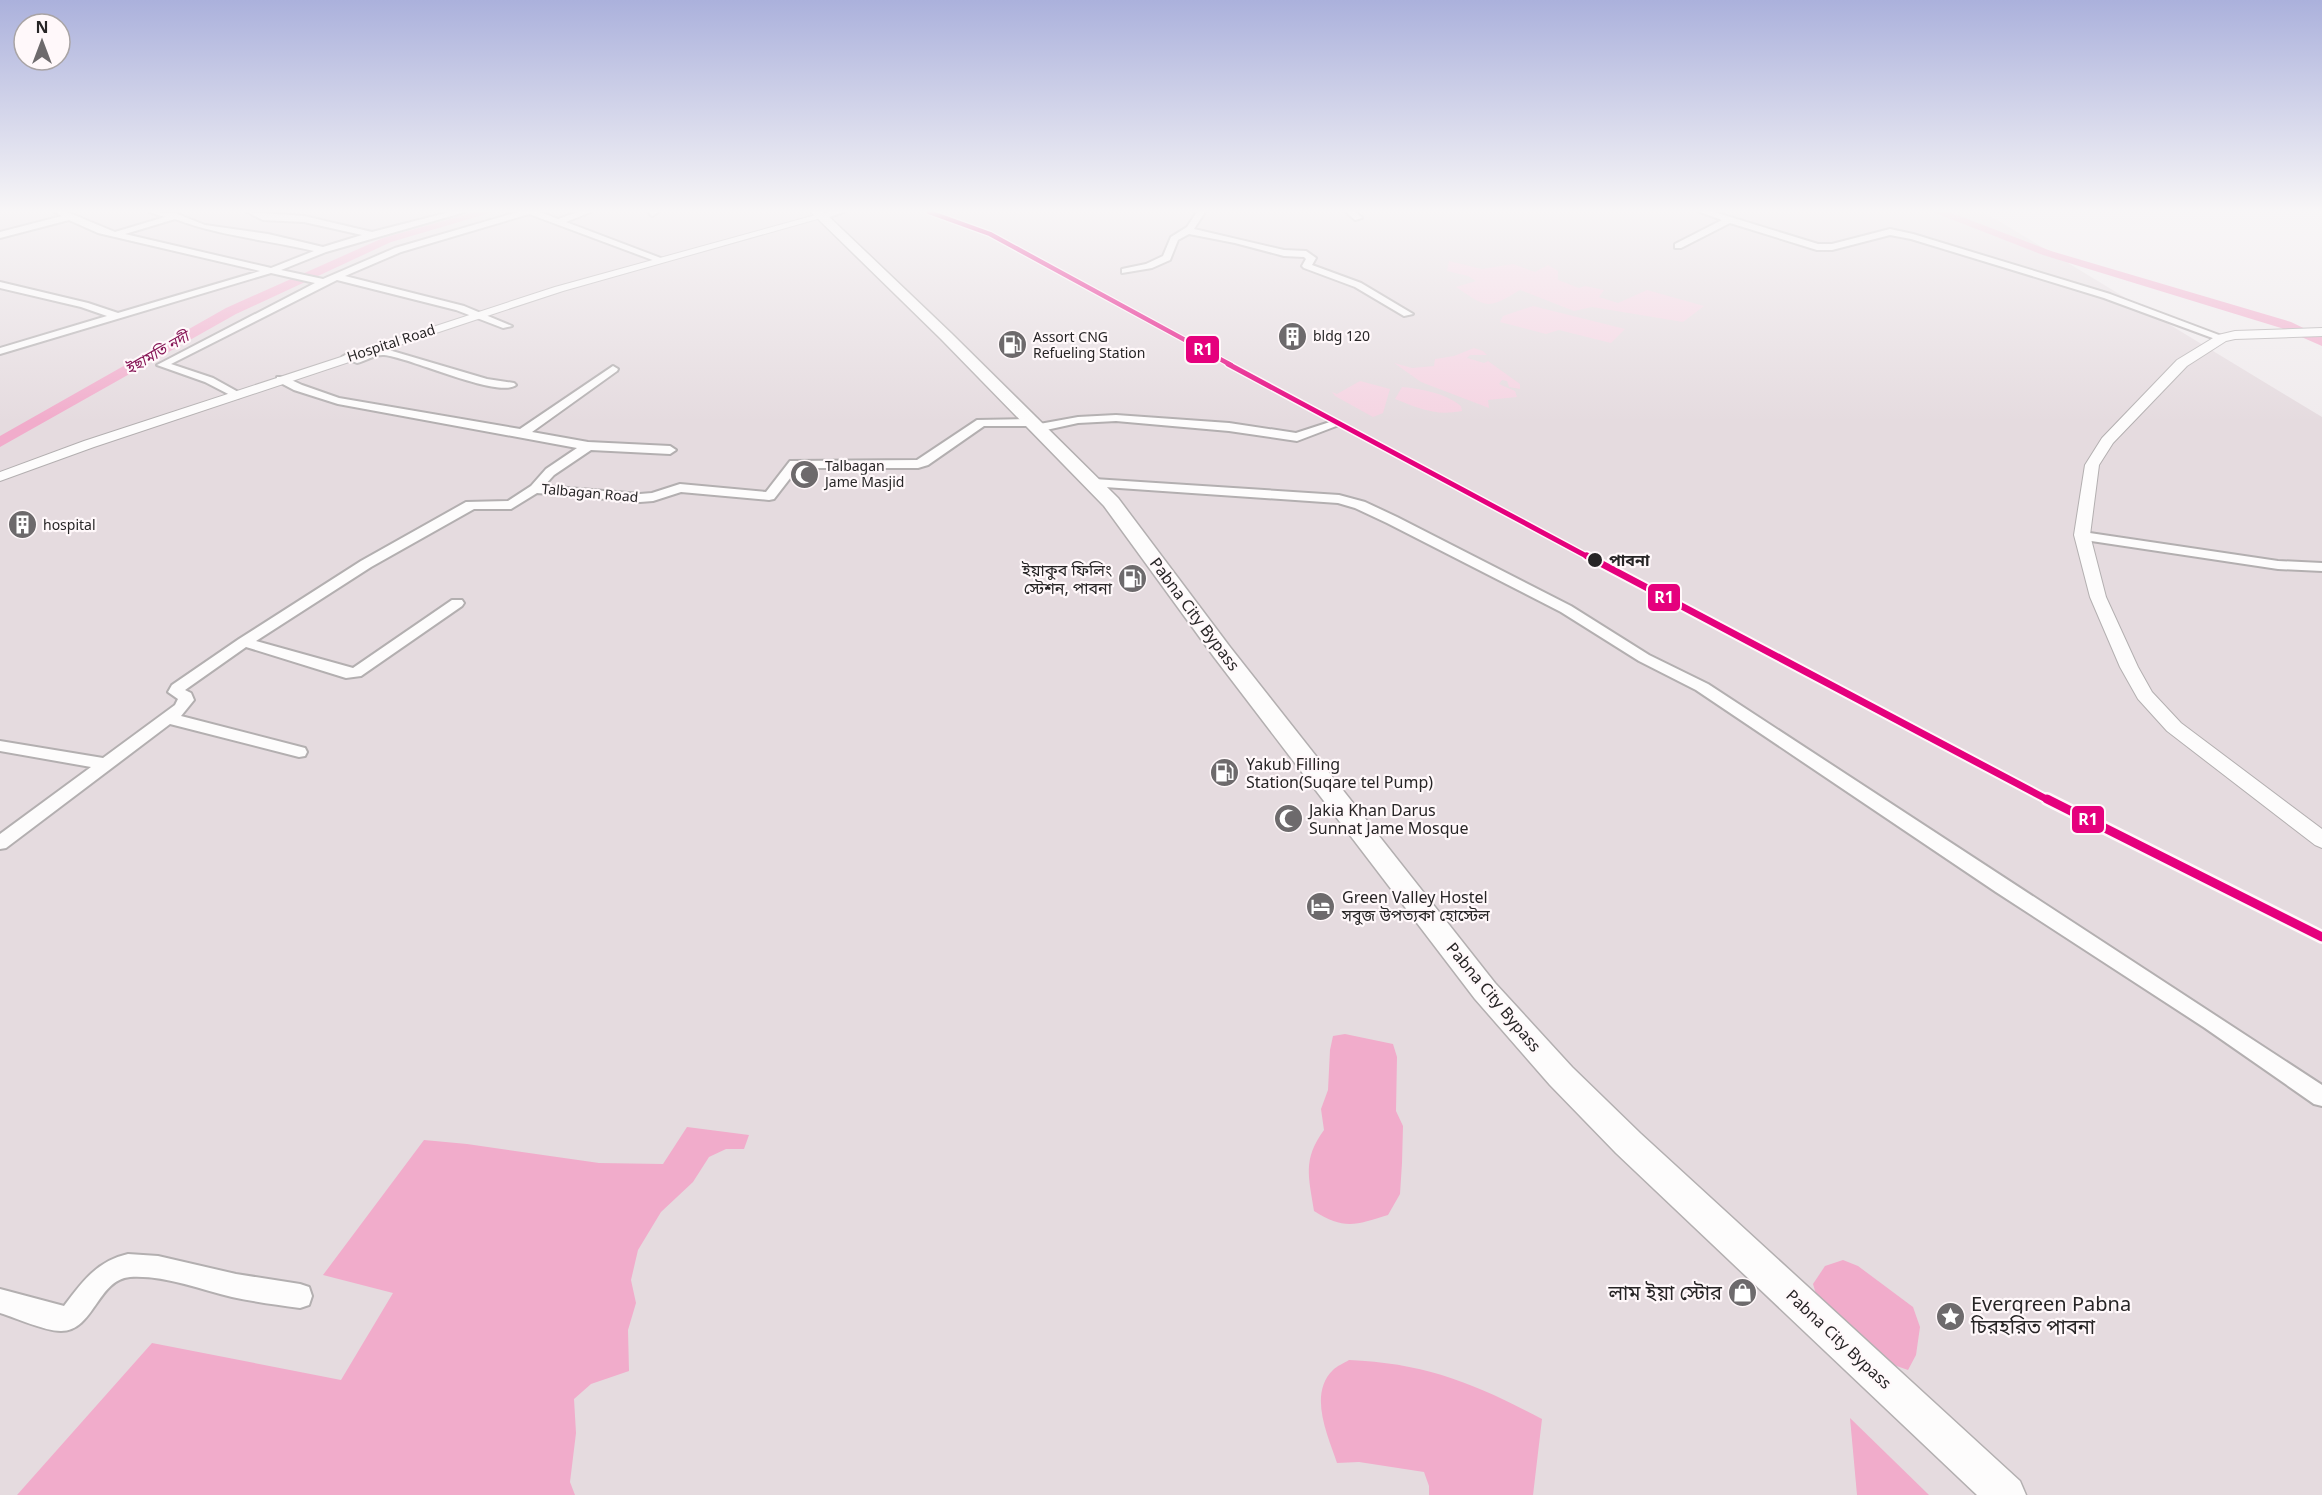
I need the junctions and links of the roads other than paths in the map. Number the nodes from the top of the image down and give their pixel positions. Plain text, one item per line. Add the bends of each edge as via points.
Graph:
1 (231, 282) edge
2 (317, 282) edge
3 (357, 282) edge
4 (588, 282) edge
5 (893, 282) edge
6 (1349, 282) edge
7 (2060, 282) edge
8 (0, 285) edge
9 (1408, 314) dead end
10 (114, 315) junction
11 (477, 315) junction
12 (507, 326) dead end
13 (2321, 332) edge
14 (2222, 338) junction
15 (0, 351) edge
16 (347, 357) junction
17 (613, 369) dead end
18 (281, 379) junction
19 (510, 385) dead end
20 (236, 394) junction
21 (1033, 425) junction
22 (1333, 425) dead end
23 (524, 432) junction
24 (588, 446) junction
25 (670, 450) dead end
26 (0, 477) edge
27 (1094, 483) junction
28 (535, 489) junction
29 (2083, 536) junction
30 (2322, 567) edge
31 (457, 603) dead end
32 (244, 642) junction
33 (168, 718) junction
34 (0, 746) edge
35 (299, 752) dead end
36 (106, 764) junction
37 (2322, 840) edge
38 (0, 843) edge
39 (2322, 1097) edge
40 (300, 1296) dead end
41 (0, 1301) edge
42 (2006, 1495) edge

1 - 10 street
2 - 20 street via 162,365 209,380
3 - 11 street
4 - 11 main road, Hospital Road
5 - 21 highway, Pabna City Bypass
6 - 9 street
7 - 14 street
8 - 10 street
10 - 15 street
11 - 12 street
11 - 16 main road, Hospital Road
13 - 14 main road
14 - 29 main road via 2182,363 2107,441 2092,465
16 - 18 main road, Hospital Road
16 - 19 street via 357,360 382,351 486,382
17 - 23 street
18 - 20 main road, Hospital Road
18 - 23 street via 340,400
20 - 26 main road, Hospital Road
21 - 22 street via 1127,418 1297,437
21 - 27 highway, Pabna City Bypass
21 - 28 street, Talbagan Road via 981,422 918,464 794,464 768,496 680,488 640,498
23 - 24 street
24 - 25 street
24 - 28 street, Talbagan Road via 550,472
27 - 39 street via 1339,499 1360,505 1469,558 1702,687
27 - 42 highway, Pabna City Bypass via 1485,991 1561,1076
28 - 32 street via 511,505 471,505 366,564
29 - 30 street via 2278,565
29 - 37 main road via 2098,597 2145,695 2174,727
31 - 32 street via 356,673
32 - 33 street via 177,688 176,692 186,700
33 - 35 street
33 - 36 street
34 - 36 street
36 - 38 street
40 - 41 street via 132,1265 104,1277 70,1318 59,1319

